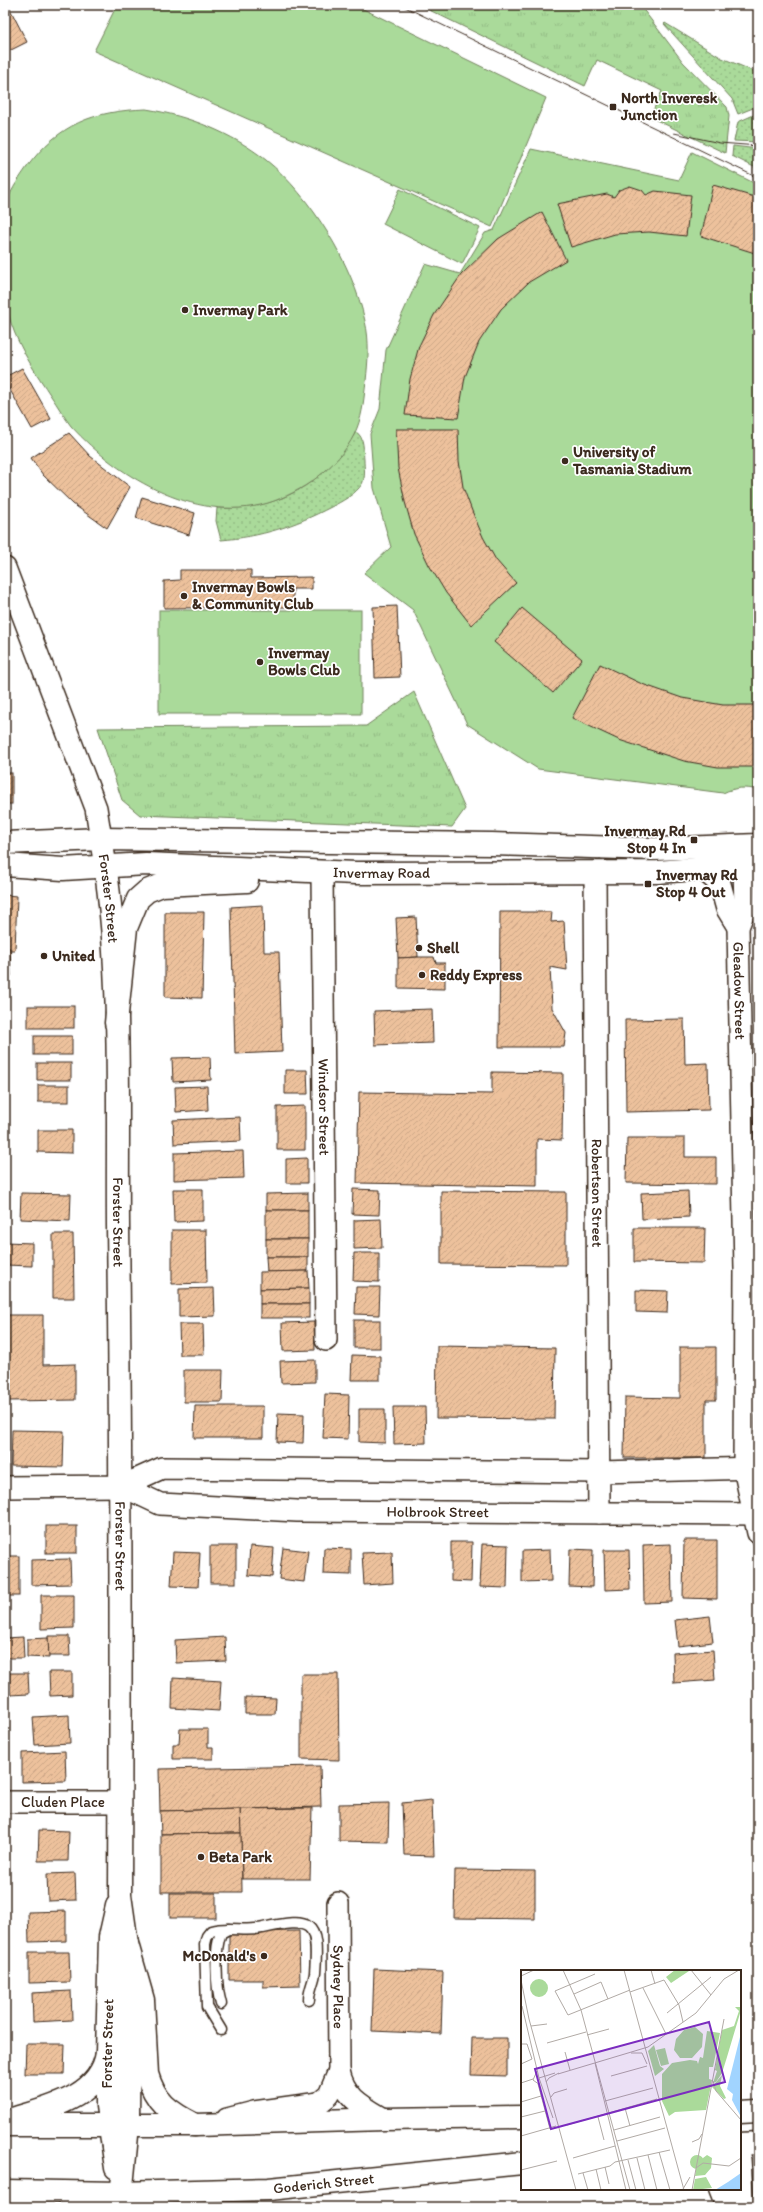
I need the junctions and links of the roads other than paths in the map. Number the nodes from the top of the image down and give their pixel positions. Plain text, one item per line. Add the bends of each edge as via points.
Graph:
1 (5, 568) edge
2 (101, 839) junction
3 (5, 843) edge
4 (751, 855) edge
5 (5, 865) edge
6 (106, 867) junction
7 (703, 869) junction
8 (311, 873) junction
9 (595, 873) junction
10 (738, 927) junction
11 (116, 1023) junction
12 (752, 1269) edge
13 (326, 1340) dead end
14 (751, 1468) edge
15 (599, 1472) junction
16 (122, 1486) junction
17 (5, 1487) edge
18 (599, 1513) junction
19 (757, 1520) edge
20 (5, 1802) edge
21 (120, 1802) junction
22 (120, 1895) junction
23 (338, 1903) dead end
24 (228, 1929) junction
25 (127, 1944) junction
26 (309, 2000) dead end
27 (221, 2004) dead end
28 (221, 2030) dead end
29 (107, 2053) junction
30 (339, 2071) junction
31 (741, 2112) edge
32 (758, 2112) edge
33 (521, 2117) edge
34 (384, 2118) junction
35 (5, 2121) edge
36 (205, 2124) junction
37 (5, 2125) edge
38 (118, 2125) junction
39 (758, 2143) edge
40 (741, 2144) edge
41 (521, 2163) edge
42 (741, 2175) edge
43 (269, 2190) junction
44 (721, 2190) edge
45 (14, 2192) edge
46 (120, 2200) edge
47 (65, 2207) edge
48 (197, 2207) edge
49 (728, 2207) edge
50 (743, 2207) edge

1 - 2 street, Forster Street via 96,808
2 - 3 main road, Invermay Road
2 - 4 main road, Invermay Road via 469,844 655,849
2 - 6 main road, Forster Street
4 - 7 main road, Invermay Road
4 - 10 street, Gleadow Street via 745,909
5 - 6 main road, Invermay Road via 63,869
6 - 8 main road, Invermay Road via 146,864
6 - 11 main road, Forster Street via 110,889
7 - 9 main road, Invermay Road
7 - 10 street, Gleadow Street via 720,884 727,909
8 - 9 main road, Invermay Road
8 - 11 main road via 236,883 162,885 147,891 138,899 126,928
8 - 13 street, Windsor Street
9 - 15 street, Robertson Street
10 - 12 street, Gleadow Street
11 - 16 main road, Forster Street
12 - 14 street, Gleadow Street
14 - 15 street, Holbrook Street
14 - 19 street, Gleadow Street
15 - 16 street, Holbrook Street via 162,1468
15 - 18 street, Robertson Street
16 - 17 street, Holbrook Street
16 - 18 street, Holbrook Street via 160,1504 297,1512
16 - 21 main road, Forster Street
18 - 19 street, Holbrook Street
20 - 21 street, Cluden Place
21 - 22 main road, Forster Street
22 - 25 main road, Forster Street
22 - 29 main road, Forster Street via 110,1937
23 - 30 street, Sydney Place
24 - 26 lane via 262,1929 296,1922 312,1929 314,1974 309,1988
24 - 27 lane via 221,1933 218,1941 218,1989
24 - 28 lane via 211,1931 205,1944 207,2007
25 - 36 main road via 143,2000 147,2074 150,2084 167,2109
25 - 38 main road, Forster Street
29 - 35 main road via 106,2063 100,2074 83,2091 57,2104
29 - 38 main road, Forster Street
30 - 34 street, Sydney Place via 345,2090 352,2099
30 - 36 street, Sydney Place via 330,2095 319,2103 254,2112
31 - 32 main road
33 - 34 main road
34 - 36 main road
36 - 38 main road
37 - 38 main road
38 - 46 main road, Forster Street
39 - 40 main road
41 - 43 main road, Goderich Street
42 - 50 street
43 - 46 main road, Goderich Street
43 - 48 main road
44 - 49 main road
45 - 46 main road, Goderich Street
45 - 47 main road

